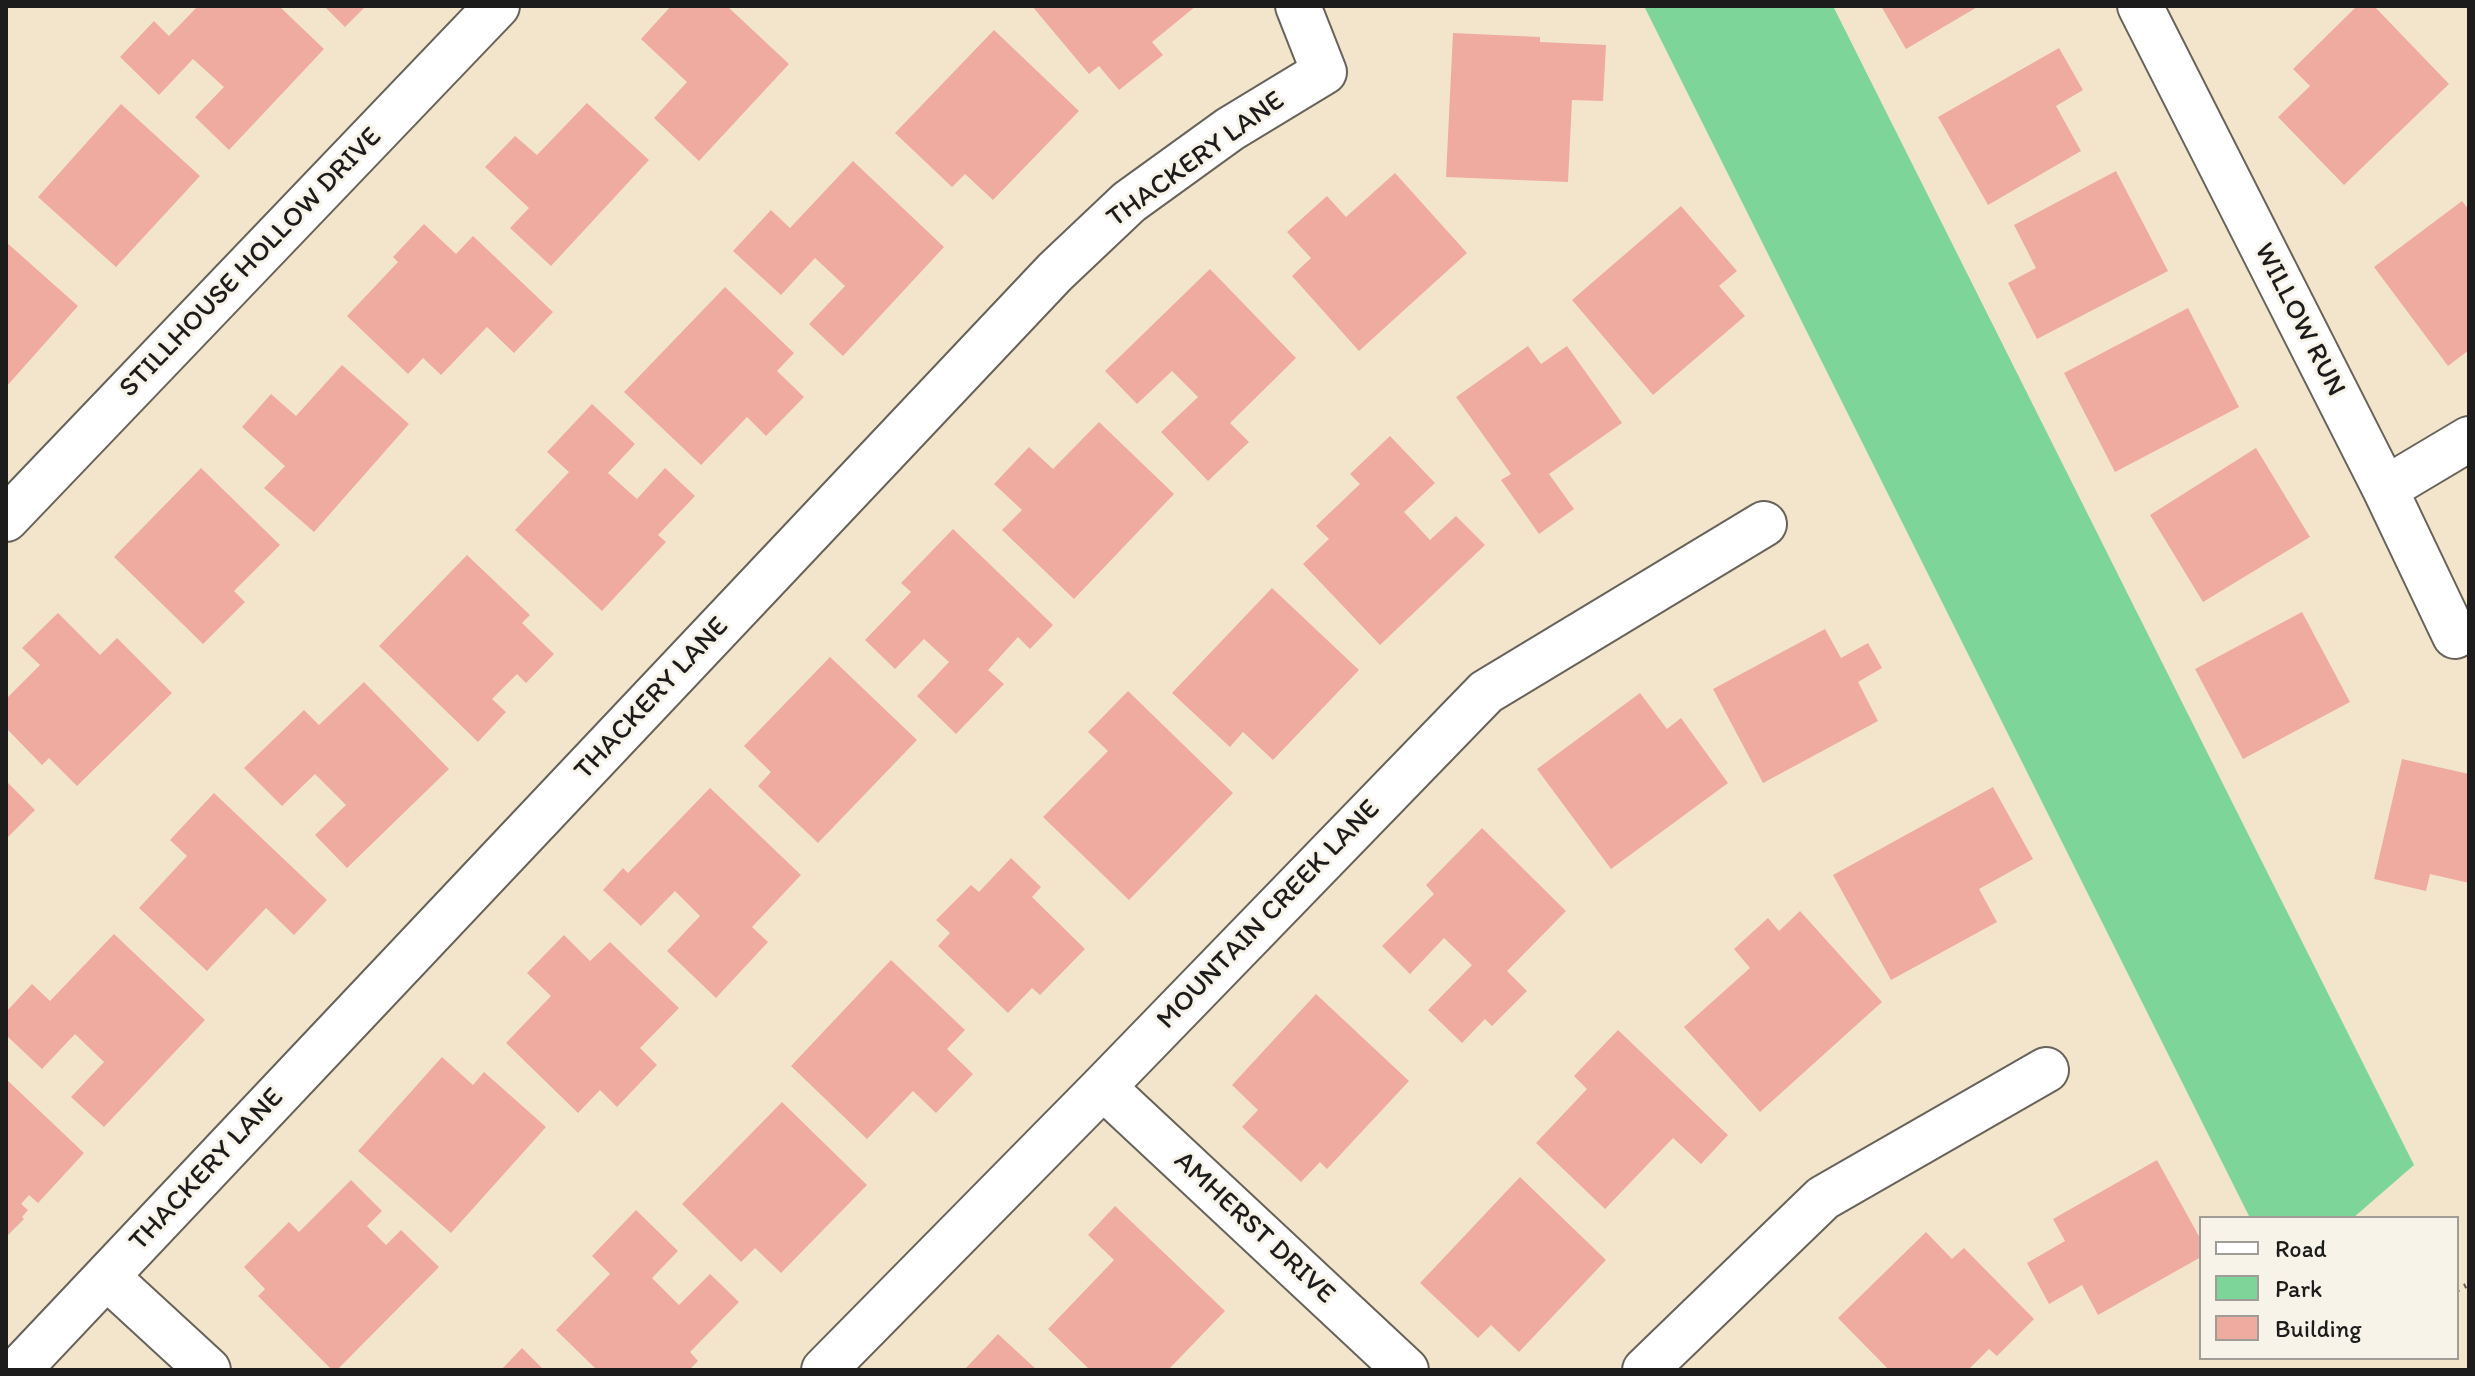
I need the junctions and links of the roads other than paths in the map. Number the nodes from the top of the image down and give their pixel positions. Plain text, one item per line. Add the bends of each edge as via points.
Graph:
1 (497, 6) edge
2 (1298, 6) edge
3 (2141, 7) edge
4 (2469, 439) edge
5 (2385, 489) junction
6 (6, 519) edge
7 (1764, 524) dead end
8 (2455, 636) dead end
9 (2046, 1070) dead end
10 (1103, 1087) junction
11 (107, 1277) junction
12 (18, 1370) edge
13 (208, 1370) edge
14 (824, 1370) edge
15 (1406, 1370) edge
16 (1645, 1370) edge

1 - 6 street, STILLHOUSE HOLLOW DRIVE
2 - 11 street, THACKERY LANE via 1324,72 1230,129 1129,202 1055,272
3 - 5 street, WILLOW RUN
4 - 5 street
5 - 8 street, WILLOW RUN
7 - 10 street, MOUNTAIN CREEK LANE via 1486,692
9 - 16 street via 1823,1198
10 - 14 street, MOUNTAIN CREEK LANE
10 - 15 street, AMHERST DRIVE
11 - 12 street, THACKERY LANE
11 - 13 street

